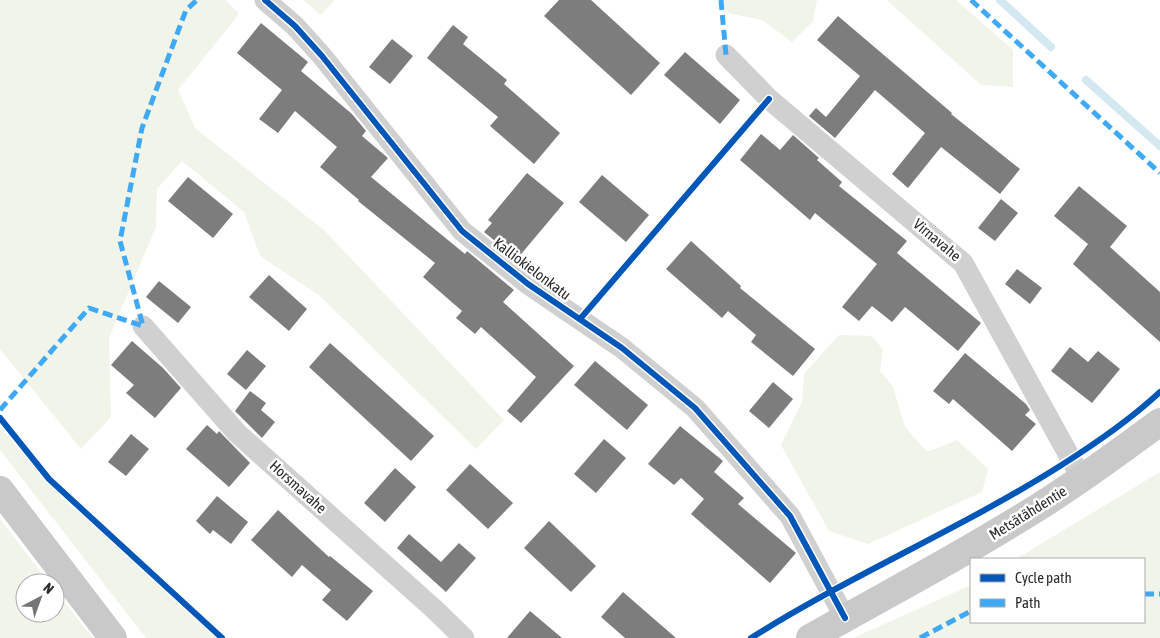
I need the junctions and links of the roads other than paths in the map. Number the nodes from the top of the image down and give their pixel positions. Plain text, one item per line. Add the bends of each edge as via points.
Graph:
1 (265, 0) edge
2 (726, 55) dead end
3 (143, 326) dead end
4 (1160, 422) edge
5 (1082, 479) junction
6 (0, 490) edge
7 (844, 618) junction
8 (114, 638) edge
9 (464, 638) edge
10 (810, 638) edge

1 - 7 street, Kalliokielonkatu via 322,56 462,231 528,284 622,348 695,408 790,516
2 - 5 street, Virnavahe via 770,99 963,263
3 - 9 street, Horsmavahe via 237,432
4 - 5 main road, Metsätähdentie
5 - 7 main road, Metsätähdentie via 947,562
6 - 8 main road
7 - 10 main road, Metsätähdentie

